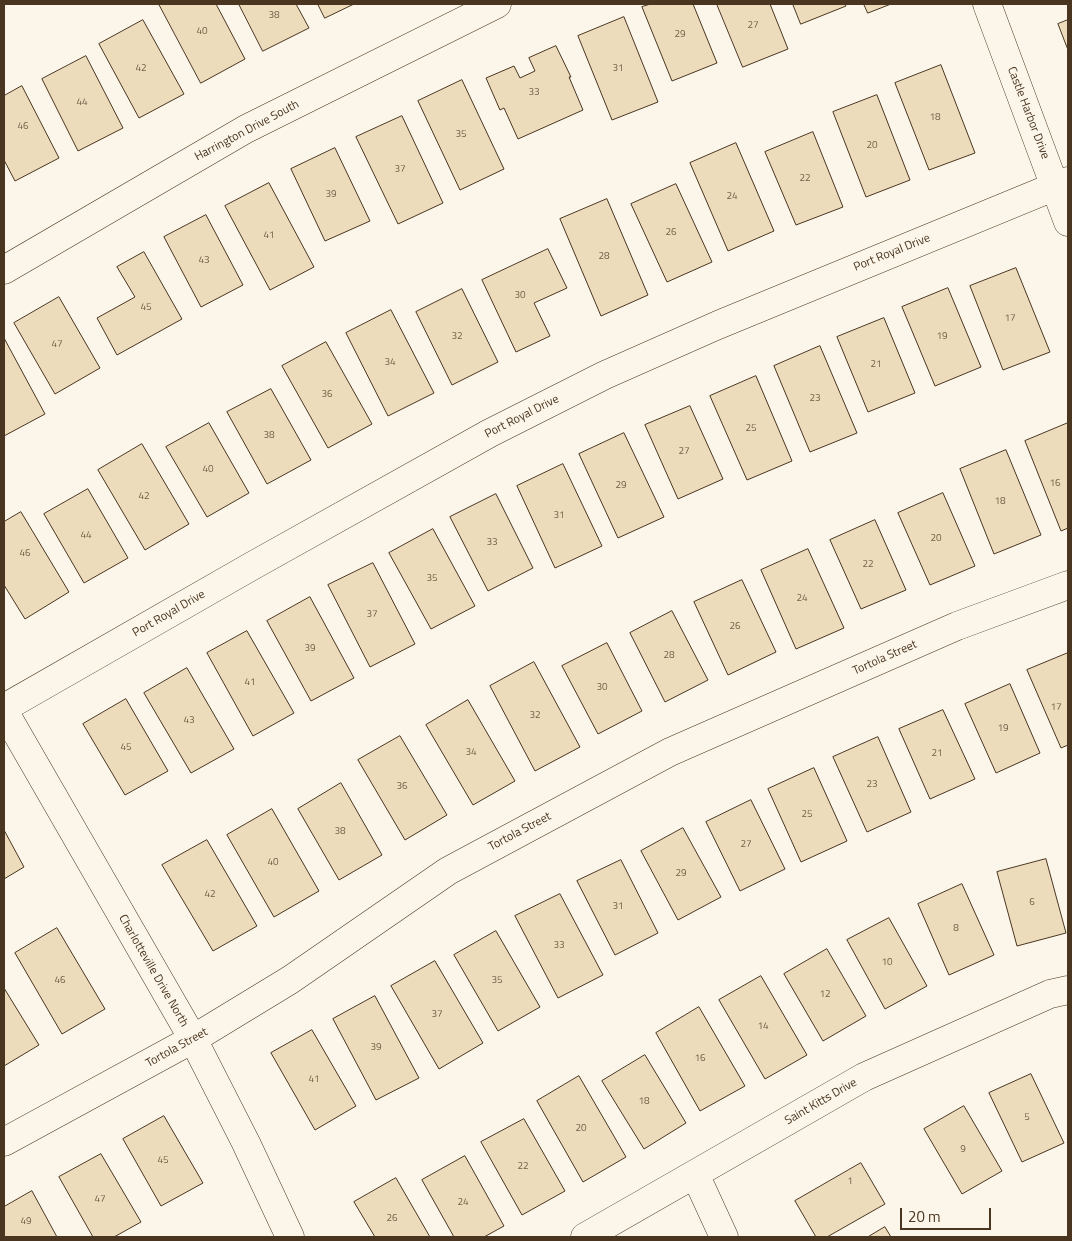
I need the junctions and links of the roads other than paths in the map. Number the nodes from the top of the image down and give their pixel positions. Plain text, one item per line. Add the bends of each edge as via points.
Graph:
1 (497, 4) edge
2 (987, 4) edge
3 (1062, 183) edge
4 (1068, 222) edge
5 (4, 270) edge
6 (1068, 585) edge
7 (4, 710) edge
8 (1068, 990) edge
9 (193, 1040) junction
10 (4, 1142) edge
11 (695, 1174) junction
12 (290, 1237) edge
13 (585, 1237) edge
14 (724, 1237) edge

1 - 5 street, Harrington Drive South via 246,129
2 - 3 street, Castle Harbor Drive
3 - 4 street, Castle Harbor Drive
3 - 7 street, Port Royal Drive via 718,325 596,380 482,437
6 - 9 street, Tortola Street via 957,626 670,752 448,871 290,980
7 - 9 street, Charlotteville Drive North
8 - 11 street, Saint Kitts Drive via 1050,994 864,1077
9 - 10 street, Tortola Street
9 - 12 street, Charlotteville Drive North
11 - 13 street, Saint Kitts Drive
11 - 14 street

